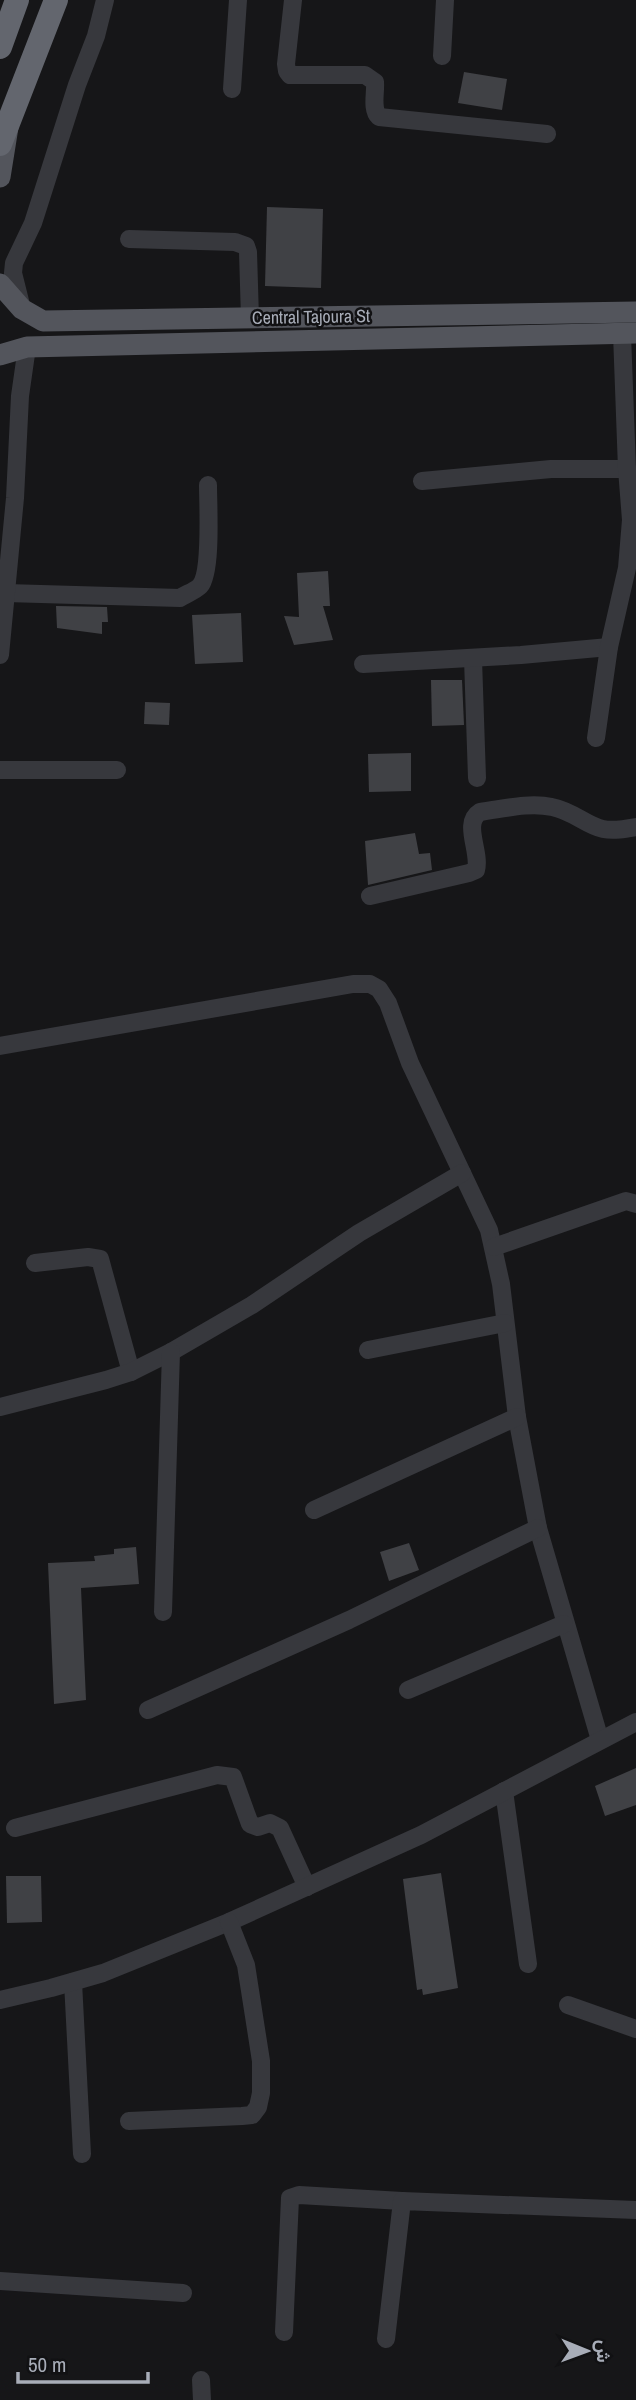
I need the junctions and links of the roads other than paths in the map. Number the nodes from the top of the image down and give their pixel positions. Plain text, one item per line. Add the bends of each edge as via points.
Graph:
1 (56, 0) edge
2 (105, 0) edge
3 (238, 0) edge
4 (293, 0) edge
5 (446, 0) edge
6 (16, 1) edge
7 (0, 47) edge
8 (442, 56) dead end
9 (232, 89) dead end
10 (9, 120) junction
11 (547, 134) dead end
12 (0, 144) edge
13 (0, 177) edge
14 (129, 239) dead end
15 (0, 284) edge
16 (22, 309) junction
17 (636, 312) edge
18 (250, 318) junction
19 (629, 333) edge
20 (27, 347) junction
21 (0, 355) edge
22 (627, 469) junction
23 (422, 481) dead end
24 (208, 485) dead end
25 (7, 498) edge
26 (6, 593) junction
27 (610, 647) junction
28 (0, 655) edge
29 (473, 659) junction
30 (363, 664) dead end
31 (596, 738) dead end
32 (0, 769) edge
33 (117, 770) dead end
34 (477, 778) dead end
35 (636, 827) edge
36 (370, 896) dead end
37 (0, 1046) edge
38 (462, 1173) junction
39 (636, 1204) edge
40 (494, 1247) junction
41 (36, 1263) dead end
42 (505, 1323) junction
43 (368, 1350) dead end
44 (171, 1352) junction
45 (131, 1372) junction
46 (0, 1407) edge
47 (517, 1417) junction
48 (314, 1510) dead end
49 (538, 1528) junction
50 (163, 1612) dead end
51 (564, 1624) junction
52 (408, 1690) dead end
53 (148, 1710) dead end
54 (633, 1729) edge
55 (600, 1740) junction
56 (504, 1791) junction
57 (15, 1828) dead end
58 (307, 1887) junction
59 (229, 1922) junction
60 (528, 1964) dead end
61 (73, 1982) junction
62 (0, 2000) edge
63 (568, 2005) dead end
64 (636, 2029) edge
65 (129, 2121) dead end
66 (82, 2154) dead end
67 (402, 2201) junction
68 (636, 2210) edge
69 (0, 2281) edge
70 (183, 2293) dead end
71 (284, 2332) dead end
72 (386, 2339) dead end
73 (201, 2380) dead end
74 (202, 2400) edge

1 - 10 highway
2 - 16 street via 33,223 15,263
3 - 9 street
4 - 11 street via 286,64 290,75 365,75 375,82 374,108 379,117
5 - 8 street
6 - 7 highway
10 - 12 highway
10 - 13 main road
14 - 18 street via 246,246
15 - 16 main road, Central Tajoura St
16 - 18 main road, Central Tajoura St via 43,321
17 - 18 main road, Central Tajoura St
19 - 20 main road, Central Tajoura St
19 - 22 street
20 - 21 main road, Central Tajoura St
20 - 25 street
22 - 23 street via 551,469
22 - 27 street via 631,520 627,568
24 - 26 street via 205,575 200,586 180,598
25 - 26 street
26 - 28 street
27 - 29 street
27 - 31 street
29 - 30 street
29 - 34 street
32 - 33 street
35 - 36 street via 599,829 566,810 548,806 480,812 472,821 476,870
37 - 38 street via 370,984 388,1003 410,1063
38 - 40 street
38 - 44 street
39 - 40 street via 626,1201
40 - 42 street
41 - 45 street via 88,1256 100,1259
42 - 43 street
42 - 47 street
44 - 45 street
44 - 50 street
45 - 46 street
47 - 48 street
47 - 49 street
49 - 51 street
49 - 53 street
51 - 52 street
51 - 55 street
54 - 55 street
55 - 56 street
56 - 58 street
56 - 60 street
57 - 58 street via 227,1775 233,1777 250,1824 275,1824 283,1831
58 - 59 street
59 - 61 street
59 - 65 street via 246,1965 252,2001 261,2061 258,2107 252,2115
61 - 62 street
61 - 66 street
63 - 64 street
67 - 68 street
67 - 71 street via 290,2198
67 - 72 street
69 - 70 street
73 - 74 street

